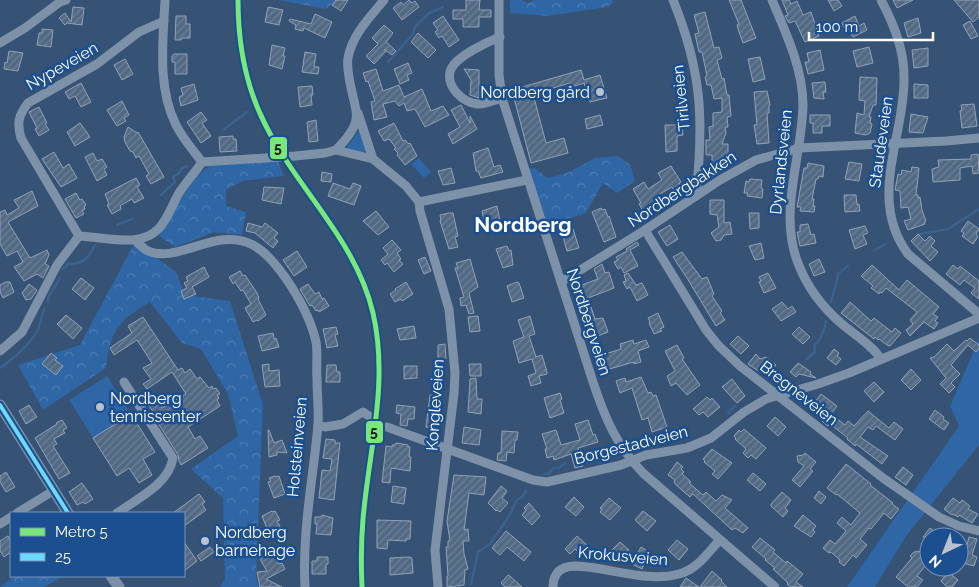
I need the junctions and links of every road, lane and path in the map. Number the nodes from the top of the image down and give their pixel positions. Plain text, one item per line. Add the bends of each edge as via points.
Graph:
1 (66, 0) edge
2 (165, 0) edge
3 (384, 0) edge
4 (500, 0) edge
5 (673, 0) edge
6 (772, 0) edge
7 (881, 0) edge
8 (164, 21) junction
9 (500, 37) junction
10 (0, 43) edge
11 (502, 98) junction
12 (357, 110) junction
13 (979, 138) edge
14 (895, 144) junction
15 (799, 148) junction
16 (336, 150) junction
17 (373, 159) junction
18 (202, 162) junction
19 (527, 180) junction
20 (696, 196) junction
21 (419, 202) junction
22 (645, 230) junction
23 (80, 236) junction
24 (135, 240) junction
25 (561, 282) junction
26 (979, 316) edge
27 (0, 352) edge
28 (881, 359) junction
29 (124, 382) dead end
30 (776, 395) junction
31 (0, 405) edge
32 (372, 418) dead end
33 (318, 425) junction
34 (387, 426) dead end
35 (448, 448) junction
36 (632, 461) junction
37 (53, 491) junction
38 (19, 512) edge
39 (67, 512) edge
40 (118, 512) edge
41 (979, 532) edge
42 (720, 540) junction
43 (305, 587) edge
44 (438, 587) edge
45 (553, 587) edge
46 (775, 587) edge

1 - 10 street
2 - 8 street
3 - 12 street via 365,23 348,58 350,86
4 - 9 street, Nordbergveien
5 - 20 street, Tirilveien via 689,43 700,100
6 - 15 street, Dyrlandsveien via 801,86 803,103
7 - 14 street, Staudeveien via 896,31 904,66 903,101
8 - 18 street via 163,67 167,100 182,136
8 - 23 street, Nypeveien via 139,32 97,64 28,103 20,112 18,126 21,138
9 - 11 street, Nordbergveien
9 - 11 street via 484,43 456,62 450,70 450,77 455,91 468,102 479,104
11 - 19 street, Nordbergveien
12 - 16 street via 350,135
12 - 17 street
13 - 14 street, Nordbergbakken
14 - 15 street, Nordbergbakken
14 - 26 street, Staudeveien via 888,204 902,246
15 - 20 street, Nordbergbakken via 756,160
15 - 28 street, Dyrlandsveien via 790,225 797,262 810,288 824,306
16 - 17 street, Kongleveien
16 - 18 street
17 - 21 street, Kongleveien via 406,186
18 - 24 street via 179,193 163,224 146,237
19 - 21 street
19 - 25 street, Nordbergveien
20 - 22 street, Nordbergbakken
21 - 35 street, Kongleveien via 452,328 454,387
22 - 25 street, Nordbergbakken
22 - 30 street, Bregneveien via 713,339
23 - 24 street
23 - 27 street via 57,265 29,322
24 - 33 street, Holsteinveien via 147,250 158,253 170,253 223,239 252,244 264,252 290,285 312,329 317,353
25 - 36 street, Nordbergveien via 601,405 615,437
26 - 28 street, Borgestadveien
28 - 30 street, Borgestadveien via 833,379
29 - 40 street via 173,458 168,473 157,485
30 - 36 street, Borgestadveien via 754,405 704,441
30 - 41 street, Bregneveien via 931,513
31 - 37 main road
32 - 33 street via 360,412 343,424
33 - 43 street, Holsteinveien via 308,505
34 - 35 street, Borgestadveien
35 - 36 street, Borgestadveien via 543,482
35 - 44 street, Kongleveien via 435,550
36 - 42 street, Nordbergveien
37 - 38 street
37 - 39 main road
42 - 45 street, Krokusveien via 695,566 681,574 647,576 568,566 559,571
42 - 46 street, Nordbergveien

